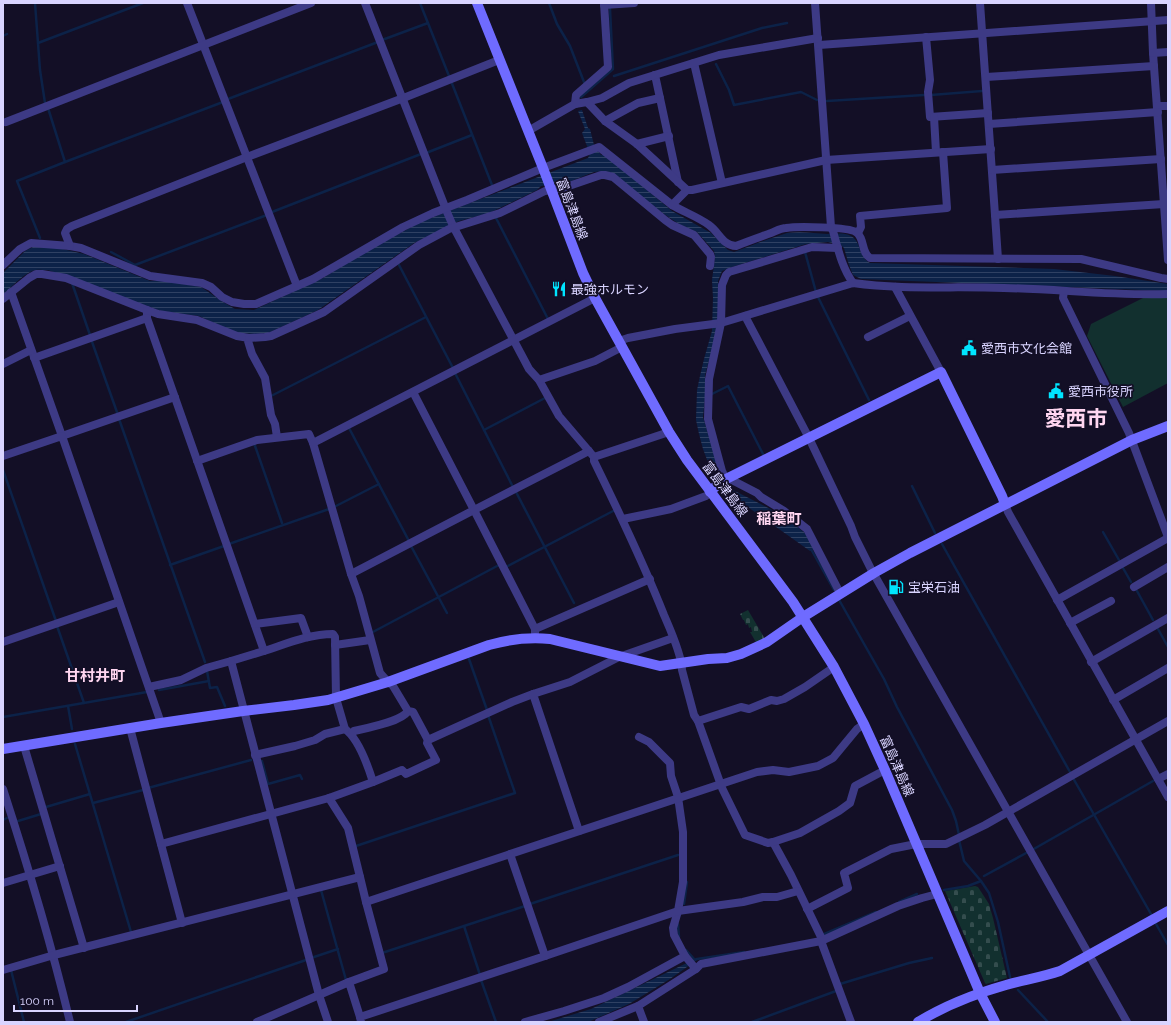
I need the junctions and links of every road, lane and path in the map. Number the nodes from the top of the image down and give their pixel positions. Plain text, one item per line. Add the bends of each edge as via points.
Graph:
1 (187, 3) edge
2 (310, 3) edge
3 (365, 3) edge
4 (477, 3) edge
5 (634, 3) edge
6 (815, 3) edge
7 (980, 3) edge
8 (1151, 3) edge
9 (604, 4) edge
10 (1168, 20) edge
11 (1152, 21) junction
12 (983, 33) junction
13 (926, 38) junction
14 (819, 42) junction
15 (204, 45) junction
16 (1168, 52) edge
17 (1153, 53) junction
18 (499, 60) junction
19 (694, 63) junction
20 (1154, 66) junction
21 (655, 75) junction
22 (986, 77) junction
23 (403, 98) junction
24 (660, 98) junction
25 (587, 102) junction
26 (575, 104) junction
27 (1168, 106) edge
28 (1157, 109) junction
29 (988, 113) junction
30 (934, 117) junction
31 (605, 121) junction
32 (6, 122) dead end
33 (989, 124) junction
34 (528, 131) junction
35 (669, 136) junction
36 (637, 144) junction
37 (1164, 146) edge
38 (991, 149) junction
39 (940, 152) junction
40 (247, 157) junction
41 (1161, 159) junction
42 (826, 160) junction
43 (543, 170) junction
44 (992, 170) junction
45 (678, 182) junction
46 (722, 183) junction
47 (1165, 187) edge
48 (550, 188) junction
49 (687, 190) junction
50 (1164, 204) junction
51 (672, 205) junction
52 (446, 210) junction
53 (995, 215) junction
54 (454, 227) junction
55 (1167, 229) edge
56 (832, 230) junction
57 (858, 233) junction
58 (70, 246) junction
59 (838, 247) junction
60 (998, 259) junction
61 (1168, 260) edge
62 (3, 265) edge
63 (710, 266) dead end
64 (1168, 278) edge
65 (853, 283) junction
66 (297, 286) junction
67 (895, 287) junction
68 (11, 292) junction
69 (1064, 292) junction
70 (1168, 294) edge
71 (595, 298) junction
72 (3, 299) edge
73 (147, 314) junction
74 (746, 316) junction
75 (910, 316) junction
76 (717, 324) junction
77 (868, 337) dead end
78 (249, 338) junction
79 (514, 340) junction
80 (621, 344) junction
81 (32, 354) junction
82 (3, 364) edge
83 (941, 372) junction
84 (539, 380) junction
85 (413, 392) junction
86 (175, 397) junction
87 (1168, 426) edge
88 (669, 432) junction
89 (62, 436) junction
90 (277, 437) junction
91 (809, 438) junction
92 (1132, 440) junction
93 (313, 443) junction
94 (591, 454) junction
95 (3, 456) edge
96 (197, 461) junction
97 (727, 479) junction
98 (710, 492) junction
99 (1005, 504) junction
100 (474, 510) junction
101 (623, 519) junction
102 (1168, 538) edge
103 (1168, 567) edge
104 (874, 573) junction
105 (351, 574) junction
106 (650, 579) junction
107 (1134, 587) dead end
108 (838, 595) junction
109 (1057, 600) junction
110 (1110, 601) dead end
111 (119, 602) junction
112 (803, 617) junction
113 (1168, 618) edge
114 (1070, 623) junction
115 (255, 624) junction
116 (535, 633) junction
117 (308, 637) junction
118 (673, 638) junction
119 (370, 640) junction
120 (3, 642) edge
121 (335, 645) junction
122 (264, 651) junction
123 (619, 657) junction
124 (231, 661) junction
125 (682, 662) junction
126 (1091, 662) junction
127 (834, 667) junction
128 (1168, 668) edge
129 (388, 682) junction
130 (149, 687) junction
131 (533, 694) junction
132 (336, 698) junction
133 (1113, 700) junction
134 (243, 711) junction
135 (408, 712) junction
136 (698, 721) junction
137 (1168, 721) edge
138 (161, 723) junction
139 (864, 724) junction
140 (130, 728) junction
141 (348, 732) junction
142 (639, 737) dead end
143 (1135, 739) junction
144 (428, 740) junction
145 (24, 746) junction
146 (3, 749) edge
147 (255, 756) junction
148 (885, 770) junction
149 (1168, 774) edge
150 (1158, 779) junction
151 (373, 782) junction
152 (721, 783) junction
153 (3, 789) edge
154 (678, 797) junction
155 (1168, 797) edge
156 (329, 798) junction
157 (1008, 811) junction
158 (271, 814) junction
159 (579, 831) junction
160 (773, 842) junction
161 (161, 844) junction
162 (916, 844) junction
163 (510, 854) junction
164 (60, 866) junction
165 (30, 875) junction
166 (360, 877) junction
167 (3, 883) edge
168 (798, 891) junction
169 (293, 894) junction
170 (937, 894) junction
171 (366, 902) junction
172 (807, 909) junction
173 (678, 911) junction
174 (1168, 911) edge
175 (182, 923) junction
176 (821, 941) junction
177 (84, 948) junction
178 (54, 955) junction
179 (1089, 955) junction
180 (545, 956) junction
181 (687, 958) junction
182 (695, 968) junction
183 (3, 970) edge
184 (349, 982) junction
185 (980, 993) junction
186 (319, 995) junction
187 (638, 1006) junction
188 (361, 1020) edge
189 (70, 1022) edge
190 (258, 1022) edge
191 (328, 1022) edge
192 (525, 1022) edge
193 (599, 1022) edge
194 (644, 1022) edge
195 (851, 1022) edge
196 (918, 1022) edge
197 (995, 1022) edge
198 (1127, 1022) edge

1 - 15 street
2 - 15 street
3 - 23 street
4 - 18 street, 富島津島線
5 - 9 street
6 - 14 street
7 - 12 street
8 - 11 street
9 - 26 street via 608,67 576,95
10 - 11 street
11 - 12 street
11 - 17 street
12 - 13 street
12 - 22 street
13 - 14 street
13 - 30 street via 930,117
14 - 19 street via 719,55
14 - 42 street
15 - 32 street
15 - 40 street
16 - 17 street
17 - 20 street
18 - 23 street
18 - 34 street, 富島津島線
19 - 21 street
19 - 46 street
20 - 22 street
20 - 28 street
21 - 24 street
21 - 25 street via 629,83 602,98
22 - 29 street
23 - 40 street
23 - 52 street
24 - 31 street via 638,103
24 - 35 street
25 - 26 street
25 - 31 street
26 - 34 street
27 - 28 street
28 - 33 street
28 - 37 street
29 - 30 street
29 - 33 street
30 - 39 street
31 - 36 street
33 - 38 street
34 - 43 street, 富島津島線
35 - 36 street
35 - 45 street
36 - 45 street
37 - 41 street
38 - 39 street
38 - 44 street
39 - 42 street
39 - 57 street via 947,208 860,216
40 - 58 street via 72,226 65,233
40 - 66 street
41 - 44 street
41 - 47 street
42 - 46 street
42 - 56 street
43 - 48 street, 富島津島線
43 - 51 street via 599,147
43 - 52 street
44 - 53 street
45 - 49 street
46 - 49 street
47 - 50 street
48 - 54 street via 495,216
48 - 63 street via 563,188 601,175 614,178 672,225 694,235 710,254
48 - 71 street, 富島津島線
49 - 51 street
50 - 53 street
50 - 55 street
51 - 56 street via 710,225 724,241 733,246 785,228
52 - 54 street
52 - 66 street via 403,228
53 - 60 street
54 - 78 street via 419,244 324,312 271,336
54 - 79 street
55 - 61 street
56 - 57 street via 852,230
56 - 59 street
57 - 60 street via 870,258
58 - 62 street via 31,243 20,249
58 - 66 street via 150,276 202,283 232,302 256,304
59 - 65 street via 847,275
59 - 76 street via 812,247 729,272 722,285
60 - 64 street via 1081,259
65 - 67 street
65 - 74 street
67 - 69 street via 1005,288
67 - 75 street
68 - 72 street
68 - 73 street via 29,278 42,274 66,278
68 - 81 street
69 - 70 street
69 - 92 street via 1063,298
71 - 79 street
71 - 80 street, 富島津島線
73 - 78 street via 197,320 237,336
73 - 81 street
73 - 86 street
74 - 76 street
74 - 91 street
75 - 77 street
75 - 83 street
76 - 80 street via 628,338
76 - 97 street via 709,379 708,419 722,471
78 - 90 street via 252,354 265,378
79 - 84 street via 529,369
79 - 85 street
80 - 84 street via 595,361
80 - 88 street, 富島津島線
81 - 82 street
81 - 89 street
83 - 91 street
83 - 99 street
84 - 94 street via 559,416
85 - 93 street
85 - 100 street
86 - 89 street
86 - 96 street
87 - 92 street
88 - 94 street
88 - 98 street, 富島津島線
89 - 95 street
89 - 111 street
90 - 93 street via 309,434
90 - 96 street via 257,440
91 - 97 street
91 - 104 street
92 - 99 street
92 - 102 street
93 - 105 street
94 - 100 street
94 - 101 street
96 - 115 street
97 - 98 street
97 - 108 street via 757,493 807,529
98 - 101 street via 706,496 671,509
98 - 112 street, 富島津島線
99 - 104 street
99 - 109 street
100 - 105 street
100 - 116 street
101 - 106 street
102 - 109 street
103 - 107 street
104 - 108 street
104 - 157 street
105 - 119 street
106 - 116 street
106 - 118 street
108 - 112 street
109 - 114 street
110 - 114 street
111 - 120 street
111 - 130 street
112 - 125 street via 767,642 741,654 727,658
112 - 127 street, 富島津島線
113 - 126 street
114 - 126 street
115 - 117 street via 301,618
115 - 122 street
116 - 123 street
116 - 129 street via 489,645
117 - 121 street via 333,634
117 - 122 street
118 - 123 street
118 - 125 street
119 - 121 street
119 - 129 street via 380,673
121 - 132 street
122 - 124 street
123 - 125 street via 660,666
123 - 131 street via 570,682
124 - 130 street via 206,668 181,680
124 - 134 street
125 - 136 street via 694,715
126 - 133 street
127 - 136 street via 805,688 784,699 771,700 750,709 741,707
127 - 139 street, 富島津島線
128 - 133 street
129 - 132 street
129 - 135 street
130 - 138 street
131 - 144 street
131 - 159 street
132 - 134 street
132 - 141 street
133 - 143 street
134 - 138 street
134 - 147 street
135 - 141 street via 389,723
135 - 144 street via 413,712
136 - 152 street
137 - 143 street
138 - 140 street
139 - 148 street, 富島津島線
139 - 152 street via 833,758 818,766 788,772 757,772
140 - 145 street
140 - 161 street
141 - 147 street via 326,734 316,740
141 - 151 street via 368,764
142 - 154 street via 650,742 670,763 671,776
143 - 150 street
143 - 157 street
144 - 151 street via 427,743 436,760 406,774 402,770
145 - 146 street
145 - 164 street
147 - 158 street
148 - 160 street via 855,786 850,803 840,812 800,833
148 - 162 street, 富島津島線
149 - 150 street
150 - 155 street
151 - 156 street
152 - 154 street
152 - 160 street via 745,835 768,843
153 - 165 street
154 - 159 street
154 - 173 street via 682,832 682,882
156 - 158 street
156 - 166 street via 348,828
157 - 162 street via 946,844
157 - 179 street
158 - 161 street
158 - 169 street
159 - 163 street
160 - 168 street
161 - 175 street
162 - 170 street, 富島津島線
162 - 172 street via 891,848 844,872 848,888
163 - 171 street
163 - 180 street
164 - 165 street
164 - 177 street
165 - 167 street
165 - 178 street
166 - 169 street
166 - 171 street
168 - 172 street
168 - 173 street via 777,897
169 - 175 street
169 - 186 street
170 - 176 street via 898,906
170 - 185 street, 富島津島線
171 - 184 street via 384,969
172 - 176 street
173 - 180 street
173 - 181 street via 673,928 674,935
174 - 179 street
175 - 177 street
176 - 182 street via 702,964
176 - 195 street
177 - 178 street
178 - 183 street
178 - 189 street
179 - 185 street via 1046,976
179 - 198 street
180 - 188 street
181 - 182 street
181 - 192 street via 604,998
182 - 187 street
184 - 186 street
184 - 188 street
185 - 196 street via 947,1006
185 - 197 street, 富島津島線
186 - 190 street
186 - 191 street
187 - 193 street
187 - 194 street

